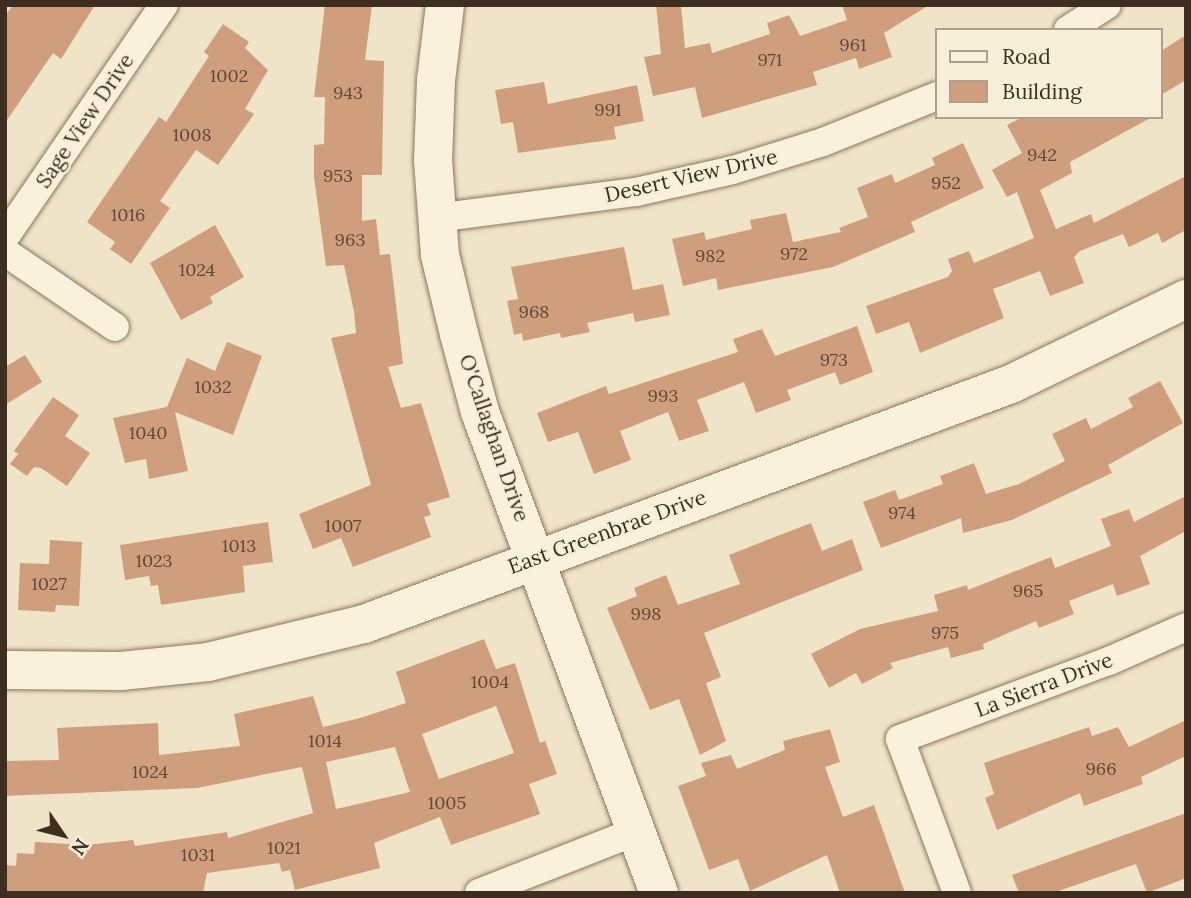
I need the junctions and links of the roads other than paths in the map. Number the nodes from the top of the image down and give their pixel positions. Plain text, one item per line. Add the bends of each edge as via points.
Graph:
1 (164, 5) edge
2 (445, 5) edge
3 (1107, 5) edge
4 (1071, 28) edge
5 (936, 96) edge
6 (436, 218) junction
7 (5, 237) edge
8 (5, 252) edge
9 (1186, 299) edge
10 (115, 327) dead end
11 (536, 557) junction
12 (1186, 627) edge
13 (5, 670) edge
14 (637, 831) junction
15 (479, 893) edge
16 (659, 893) edge
17 (957, 893) edge

1 - 7 street, Sage View Drive
2 - 6 street, O'Callaghan Drive via 436,80
3 - 4 street
5 - 6 street, Desert View Drive via 823,142 733,170 636,192
6 - 11 street, O'Callaghan Drive via 440,255 480,411
8 - 10 street
9 - 11 street, East Greenbrae Drive via 1012,384
11 - 13 street, East Greenbrae Drive via 364,624 294,644 208,662 121,671
11 - 14 street, O'Callaghan Drive
12 - 17 street, La Sierra Drive via 1109,661 900,739
14 - 15 street
14 - 16 street, O'Callaghan Drive

